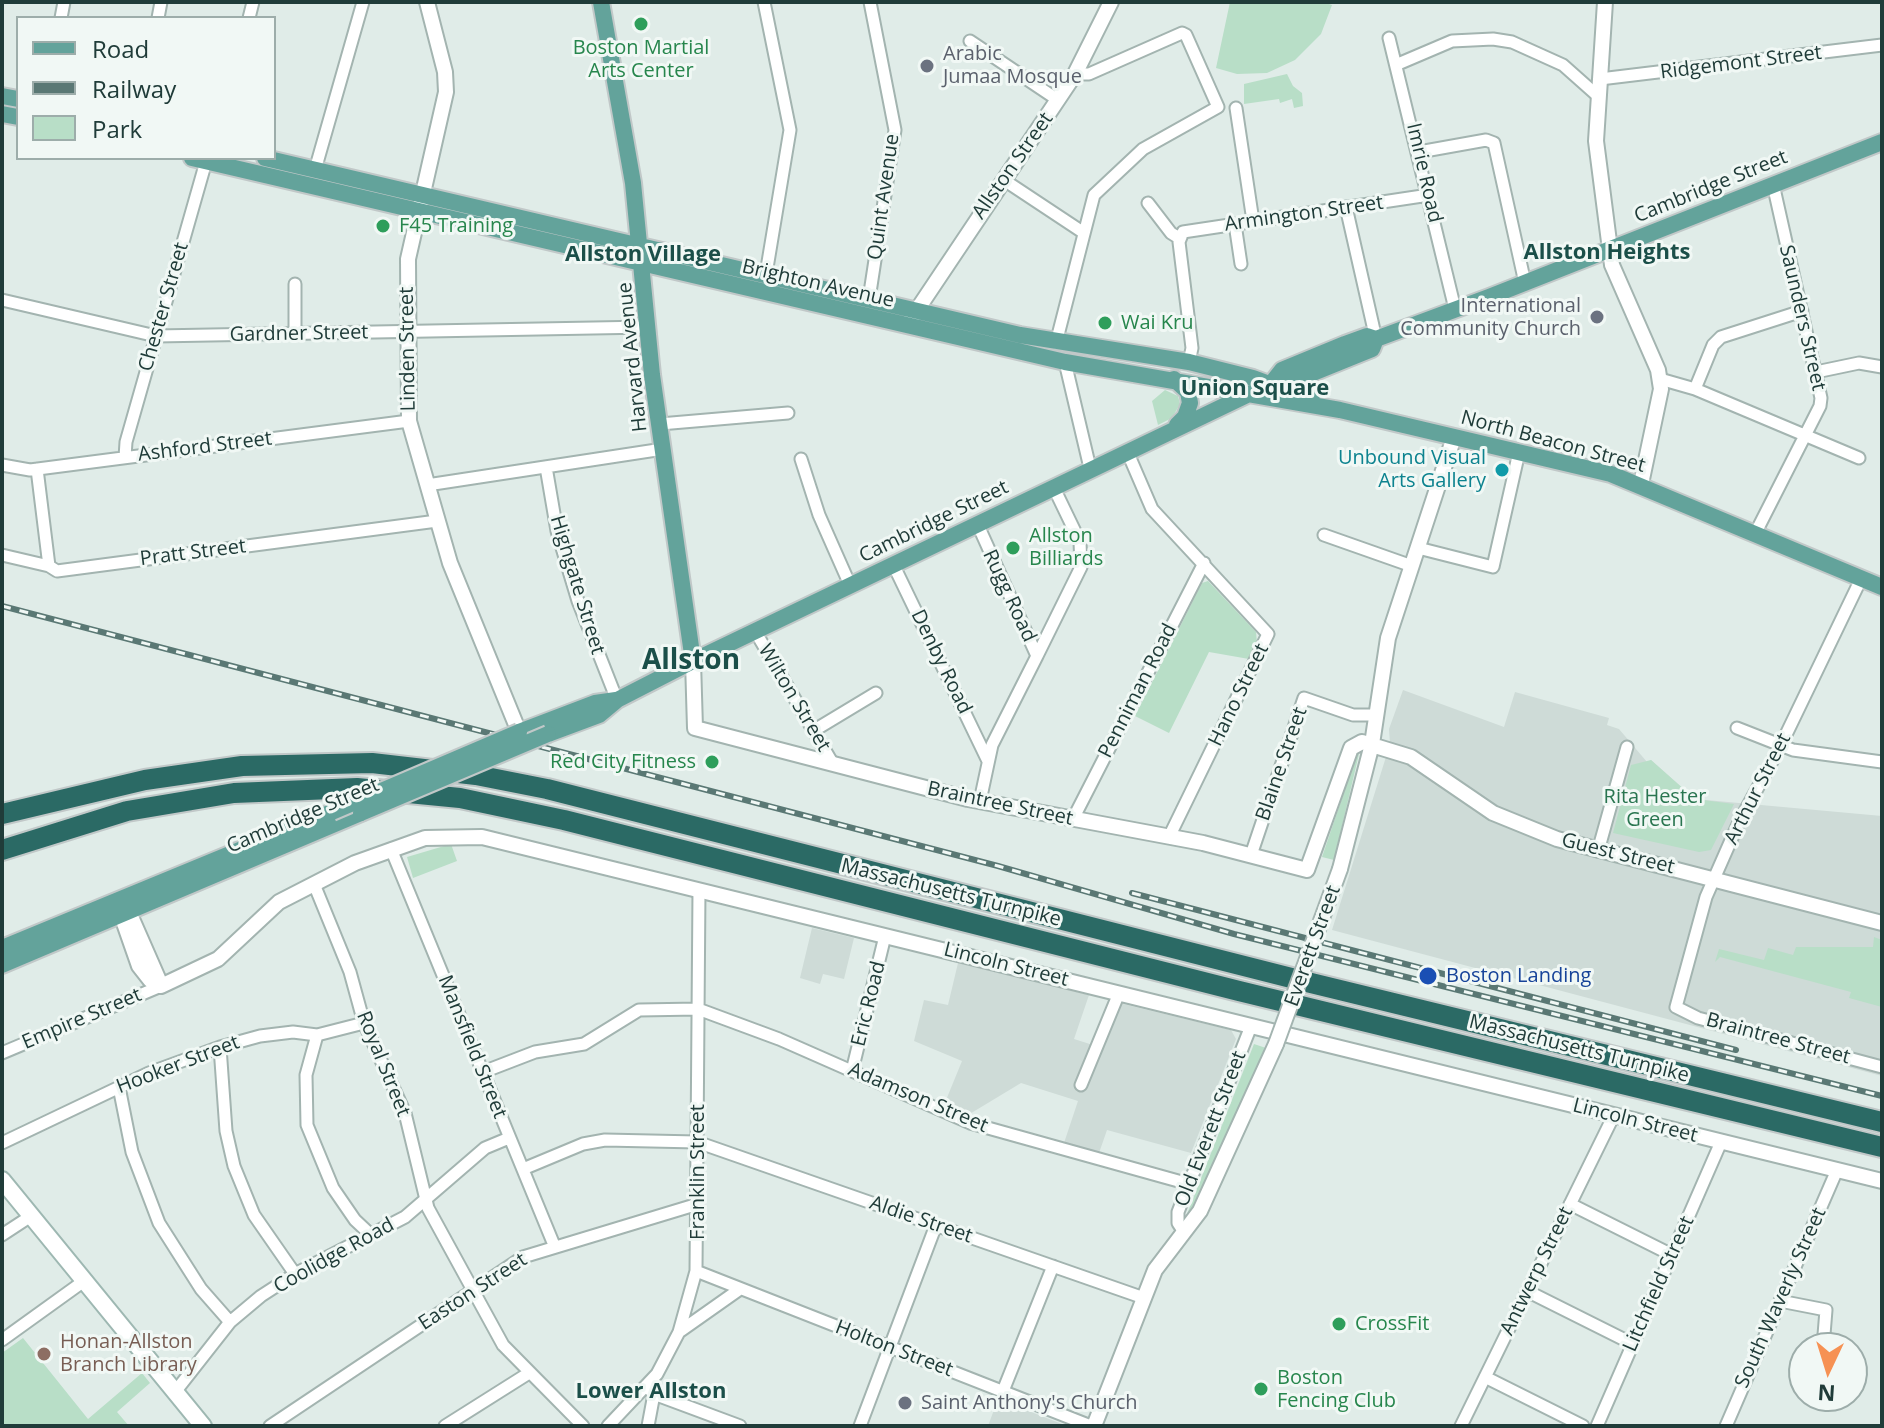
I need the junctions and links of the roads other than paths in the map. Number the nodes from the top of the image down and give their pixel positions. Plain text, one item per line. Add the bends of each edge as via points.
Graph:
1 (363, 2) edge
2 (427, 2) edge
3 (601, 2) edge
4 (764, 2) edge
5 (870, 2) edge
6 (1111, 2) edge
7 (1605, 2) edge
8 (1389, 38) dead end
9 (970, 41) dead end
10 (1882, 45) edge
11 (1398, 64) junction
12 (1075, 74) junction
13 (1600, 79) junction
14 (1599, 97) junction
15 (1058, 100) junction
16 (1236, 108) dead end
17 (1882, 142) edge
18 (1419, 152) junction
19 (202, 160) edge
20 (206, 160) edge
21 (273, 160) edge
22 (315, 170) junction
23 (1004, 180) junction
24 (1773, 184) junction
25 (423, 194) junction
26 (1429, 195) junction
27 (1148, 203) dead end
28 (1346, 207) junction
29 (418, 211) junction
30 (1253, 221) junction
31 (1235, 224) junction
32 (1084, 233) junction
33 (1180, 236) junction
34 (641, 243) junction
35 (1610, 248) junction
36 (643, 263) junction
37 (1241, 264) dead end
38 (766, 274) junction
39 (1525, 283) junction
40 (295, 284) dead end
41 (869, 299) junction
42 (2, 300) edge
43 (1455, 309) junction
44 (1802, 311) junction
45 (911, 318) junction
46 (648, 327) junction
47 (408, 332) junction
48 (295, 334) junction
49 (156, 336) junction
50 (1376, 339) junction
51 (1056, 343) junction
52 (1065, 362) junction
53 (1189, 362) junction
54 (1882, 367) edge
55 (1816, 372) junction
56 (1173, 378) junction
57 (1660, 379) junction
58 (1271, 384) junction
59 (1695, 389) junction
60 (1249, 394) junction
61 (1340, 410) junction
62 (788, 413) dead end
63 (409, 421) junction
64 (660, 424) junction
65 (1172, 429) junction
66 (1806, 434) junction
67 (1454, 437) junction
68 (663, 449) junction
69 (1127, 451) junction
70 (1519, 452) junction
71 (125, 457) junction
72 (1859, 458) dead end
73 (801, 459) dead end
74 (2, 465) edge
75 (546, 467) junction
76 (1090, 468) junction
77 (37, 469) junction
78 (1641, 484) junction
79 (427, 485) junction
80 (1053, 486) junction
81 (437, 521) junction
82 (977, 523) junction
83 (1755, 534) junction
84 (1324, 535) dead end
85 (1418, 548) junction
86 (2, 555) edge
87 (1204, 563) junction
88 (893, 564) junction
89 (49, 566) junction
90 (1412, 566) junction
91 (1861, 579) junction
92 (850, 585) junction
93 (1882, 587) edge
94 (755, 631) junction
95 (1037, 656) junction
96 (693, 661) junction
97 (876, 693) dead end
98 (617, 700) junction
99 (1377, 715) junction
100 (1737, 728) dead end
101 (521, 729) junction
102 (813, 731) junction
103 (1372, 744) junction
104 (1781, 745) junction
105 (1627, 747) dead end
106 (1881, 760) edge
107 (988, 761) junction
108 (833, 764) junction
109 (242, 766) junction
110 (980, 801) junction
111 (2, 814) edge
112 (1073, 819) junction
113 (77, 824) junction
114 (2, 827) edge
115 (1169, 837) junction
116 (391, 849) junction
117 (2, 850) edge
118 (1598, 851) junction
119 (1251, 855) junction
120 (2, 859) edge
121 (1715, 878) junction
122 (314, 884) junction
123 (699, 890) junction
124 (122, 909) junction
125 (1882, 923) edge
126 (885, 936) junction
127 (2, 948) edge
128 (2, 965) edge
129 (161, 986) junction
130 (1119, 993) junction
131 (1676, 1007) joint
132 (698, 1009) junction
133 (364, 1023) junction
134 (1251, 1026) junction
135 (317, 1035) junction
136 (220, 1047) junction
137 (2, 1053) edge
138 (1882, 1067) edge
139 (852, 1071) junction
140 (483, 1072) junction
141 (1081, 1085) dead end
142 (119, 1087) junction
143 (1614, 1115) junction
144 (1882, 1122) edge
145 (509, 1138) junction
146 (697, 1142) junction
147 (1721, 1142) junction
148 (2, 1143) edge
149 (1882, 1147) edge
150 (523, 1169) junction
151 (1837, 1170) junction
152 (2, 1180) edge
153 (1882, 1181) edge
154 (1189, 1184) junction
155 (425, 1202) junction
156 (698, 1204) junction
157 (1570, 1204) junction
158 (31, 1216) junction
159 (936, 1225) junction
160 (1184, 1232) junction
161 (2, 1235) edge
162 (371, 1235) junction
163 (554, 1245) junction
164 (1672, 1255) junction
165 (1053, 1266) junction
166 (696, 1271) junction
167 (295, 1274) junction
168 (84, 1281) junction
169 (740, 1289) junction
170 (474, 1291) junction
171 (1527, 1291) junction
172 (1144, 1298) junction
173 (1780, 1301) junction
174 (230, 1322) junction
175 (679, 1332) junction
176 (1824, 1332) edge
177 (2, 1340) edge
178 (1633, 1344) junction
179 (888, 1347) junction
180 (529, 1373) junction
181 (1485, 1377) junction
182 (650, 1390) junction
183 (1003, 1391) junction
184 (175, 1392) junction
185 (203, 1426) edge
186 (270, 1426) edge
187 (445, 1426) edge
188 (583, 1426) edge
189 (608, 1426) edge
190 (648, 1426) edge
191 (740, 1426) edge
192 (860, 1426) edge
193 (1093, 1426) edge
194 (1461, 1426) edge
195 (1583, 1426) edge
196 (1597, 1426) edge
197 (1726, 1426) edge

1 - 22 street
2 - 25 street, Linden Street via 446,92
3 - 34 main road, Harvard Avenue
4 - 38 street via 790,130
5 - 41 street, Quint Avenue via 895,130
6 - 12 street, Allston Street
7 - 13 street
8 - 11 street, Imrie Road
9 - 15 street
10 - 13 street, Ridgemont Street
11 - 14 street via 1452,41 1512,42 1563,65
11 - 18 street, Imrie Road
12 - 15 street, Allston Street
12 - 32 street via 1089,74 1177,33 1186,35 1218,107 1150,145 1094,195
13 - 14 street
14 - 35 street via 1596,141
15 - 23 street, Allston Street
16 - 30 street
17 - 24 main road, Cambridge Street
18 - 26 street, Imrie Road
18 - 39 street via 1494,143
19 - 49 street, Chester Street
20 - 29 main road, Brighton Avenue
21 - 22 main road, Brighton Avenue
22 - 25 main road, Brighton Avenue
23 - 32 street
23 - 45 street, Allston Street
24 - 35 main road, Cambridge Street
24 - 44 street, Saunders Street
25 - 29 street, Linden Street
25 - 34 main road, Brighton Avenue
26 - 28 street, Armington Street
26 - 43 street, Imrie Road
27 - 33 street via 1171,233
28 - 30 street, Armington Street
28 - 50 street
29 - 36 main road, Brighton Avenue
29 - 47 street, Linden Street via 407,270
30 - 31 street, Armington Street
31 - 33 street, Armington Street
31 - 37 street
32 - 51 street
33 - 53 street
34 - 36 main road, Harvard Avenue
34 - 38 main road, Brighton Avenue
35 - 39 main road, Cambridge Street
35 - 57 street via 1612,265
36 - 45 main road, Brighton Avenue
36 - 46 main road, Harvard Avenue
38 - 41 main road, Brighton Avenue
39 - 43 main road, Cambridge Street
40 - 48 street
41 - 45 main road, Brighton Avenue
42 - 49 street, Gardner Street
43 - 50 main road, Cambridge Street
44 - 55 street, Saunders Street
44 - 59 street via 1721,337
45 - 51 main road, Brighton Avenue
45 - 52 main road, Brighton Avenue
46 - 47 street, Gardner Street
46 - 64 main road, Harvard Avenue
47 - 48 street, Gardner Street
47 - 63 street, Linden Street
48 - 49 street, Gardner Street
49 - 71 street, Chester Street
50 - 58 main road, Cambridge Street via 1372,349 1293,381
50 - 58 main road, Cambridge Street via 1367,336 1277,372
51 - 53 main road, Brighton Avenue
52 - 56 main road, Brighton Avenue
52 - 76 street
53 - 58 main road, Brighton Avenue
54 - 55 street via 1859,363
55 - 66 street, Saunders Street via 1820,406
56 - 60 main road, Brighton Avenue
56 - 65 main road via 1188,392 1190,407
57 - 59 street
57 - 78 street
58 - 60 main road, Cambridge Street
58 - 61 main road, North Beacon Street
59 - 66 street
60 - 61 main road, North Beacon Street
60 - 65 main road, Cambridge Street
61 - 67 main road, North Beacon Street
62 - 64 street
63 - 71 street, Ashford Street
63 - 79 street, Linden Street
64 - 68 main road, Harvard Avenue
65 - 69 main road, Cambridge Street
66 - 72 street
66 - 83 street, Saunders Street
67 - 70 main road, North Beacon Street
67 - 85 street, Everett Street
68 - 75 street
68 - 96 main road, Harvard Avenue
69 - 76 main road, Cambridge Street
69 - 87 street, Hano Street via 1152,509
70 - 78 main road, North Beacon Street
70 - 85 street via 1493,567
71 - 77 street, Ashford Street
73 - 92 street
74 - 77 street, Ashford Street
75 - 79 street
75 - 98 street, Highgate Street via 557,531
76 - 80 main road, Cambridge Street
77 - 89 street
78 - 83 main road, North Beacon Street
79 - 81 street, Linden Street
80 - 82 main road, Cambridge Street
80 - 95 street via 1083,555
81 - 89 street, Pratt Street via 60,571
81 - 101 street, Linden Street
82 - 88 main road, Cambridge Street
82 - 95 street, Rugg Road
83 - 91 main road, North Beacon Street
84 - 90 street
85 - 90 street, Everett Street
86 - 89 street, Pratt Street
87 - 112 street, Penniman Road
87 - 115 street, Hano Street via 1264,626 1268,639
88 - 92 main road, Cambridge Street
88 - 107 street, Denby Road
90 - 99 street, Everett Street via 1388,638
91 - 93 main road, North Beacon Street
91 - 104 street, Arthur Street
92 - 94 main road, Cambridge Street
94 - 96 main road, Cambridge Street
94 - 102 street, Wilton Street
95 - 107 street, Rugg Road
96 - 98 main road, Cambridge Street
96 - 108 street, Braintree Street via 695,728
97 - 102 street
98 - 101 main road, Cambridge Street
98 - 124 main road, Cambridge Street, bridge via 599,715
99 - 103 street, Everett Street
99 - 119 street, Blaine Street via 1353,715 1304,698
100 - 104 street
101 - 124 main road, Cambridge Street, bridge
102 - 108 street, Wilton Street
103 - 118 street, Guest Street via 1419,761 1500,816
103 - 119 street, Braintree Street via 1358,741 1352,747 1307,870
103 - 160 street, Everett Street, bridge via 1340,869 1276,1044 1200,1211
104 - 106 street
104 - 121 street, Arthur Street
105 - 118 street
107 - 110 street, Rugg Road
108 - 110 street, Braintree Street
109 - 111 highway, Massachusetts Turnpike via 137,782
109 - 114 highway
109 - 144 highway, Massachusetts Turnpike via 372,763 511,781
110 - 112 street, Braintree Street
112 - 115 street, Braintree Street
113 - 117 highway, Massachusetts Turnpike
113 - 120 highway
113 - 149 highway, Massachusetts Turnpike via 182,800 278,789 390,789 478,801
115 - 119 street, Braintree Street
116 - 122 street, Lincoln Street
116 - 123 street, Lincoln Street via 445,836 482,837
116 - 140 street, Mansfield Street
118 - 121 street, Guest Street
121 - 125 street, Guest Street
121 - 131 street, Arthur Street
122 - 129 street, Lincoln Street via 275,905 218,959
122 - 133 street, Royal Street via 350,972
123 - 126 street, Lincoln Street
123 - 132 street, Franklin Street
124 - 127 main road, Cambridge Street
124 - 128 main road, Cambridge Street
124 - 129 street via 141,969
126 - 130 street, Lincoln Street
126 - 139 street, Eric Road
129 - 137 street, Empire Street
130 - 134 street, Lincoln Street
130 - 141 street
131 - 138 street, Braintree Street via 1698,1018
132 - 139 street, Adamson Street
132 - 140 street via 639,1010 584,1044 535,1052
132 - 146 street, Franklin Street
133 - 135 street, Hooker Street
133 - 155 street, Royal Street via 405,1113
134 - 143 street, Lincoln Street
134 - 154 street, Old Everett Street
135 - 136 street, Hooker Street via 269,1035
135 - 162 street via 306,1075 307,1125 333,1188
136 - 142 street, Hooker Street
136 - 167 street via 234,1166 254,1215
139 - 154 street, Adamson Street via 970,1123
140 - 145 street, Mansfield Street
142 - 148 street, Hooker Street
142 - 174 street via 132,1152 159,1223 201,1289
143 - 147 street, Lincoln Street
143 - 157 street, Antwerp Street
145 - 150 street, Mansfield Street
145 - 155 street, Coolidge Road via 485,1148
146 - 150 street, Aldie Street via 605,1140
146 - 156 street, Franklin Street
146 - 159 street, Aldie Street
147 - 151 street, Lincoln Street
147 - 164 street, Litchfield Street
150 - 163 street, Mansfield Street
151 - 153 street, Lincoln Street
151 - 173 street, South Waverly Street
152 - 158 main road
154 - 160 street, Old Everett Street via 1177,1218
155 - 162 street, Coolidge Road
155 - 170 street, Royal Street
156 - 163 street, Easton Street
156 - 166 street, Franklin Street
157 - 164 street
157 - 171 street, Antwerp Street
158 - 161 street
158 - 168 main road
159 - 165 street, Aldie Street
159 - 179 street
160 - 172 street, Everett Street via 1161,1259
162 - 167 street, Coolidge Road
163 - 170 street, Easton Street via 523,1257
164 - 178 street, Litchfield Street
165 - 172 street, Aldie Street
165 - 183 street
166 - 169 street, Holton Street
166 - 175 street, Franklin Street
167 - 174 street, Coolidge Road
168 - 177 street
168 - 184 main road
169 - 175 street
169 - 179 street, Holton Street
170 - 180 street, Royal Street via 503,1345
170 - 186 street, Easton Street
171 - 178 street
171 - 181 street, Antwerp Street
172 - 193 street, Everett Street
173 - 176 street via 1826,1310
173 - 197 street, South Waverly Street
174 - 184 street, Coolidge Road
175 - 182 street, Franklin Street
178 - 196 street, Litchfield Street
179 - 183 street, Holton Street
179 - 192 street
180 - 187 street
180 - 188 street, Royal Street
181 - 194 street, Antwerp Street
181 - 195 street
182 - 189 street, Franklin Street
182 - 190 street
182 - 191 street
183 - 193 street, Holton Street
184 - 185 main road

